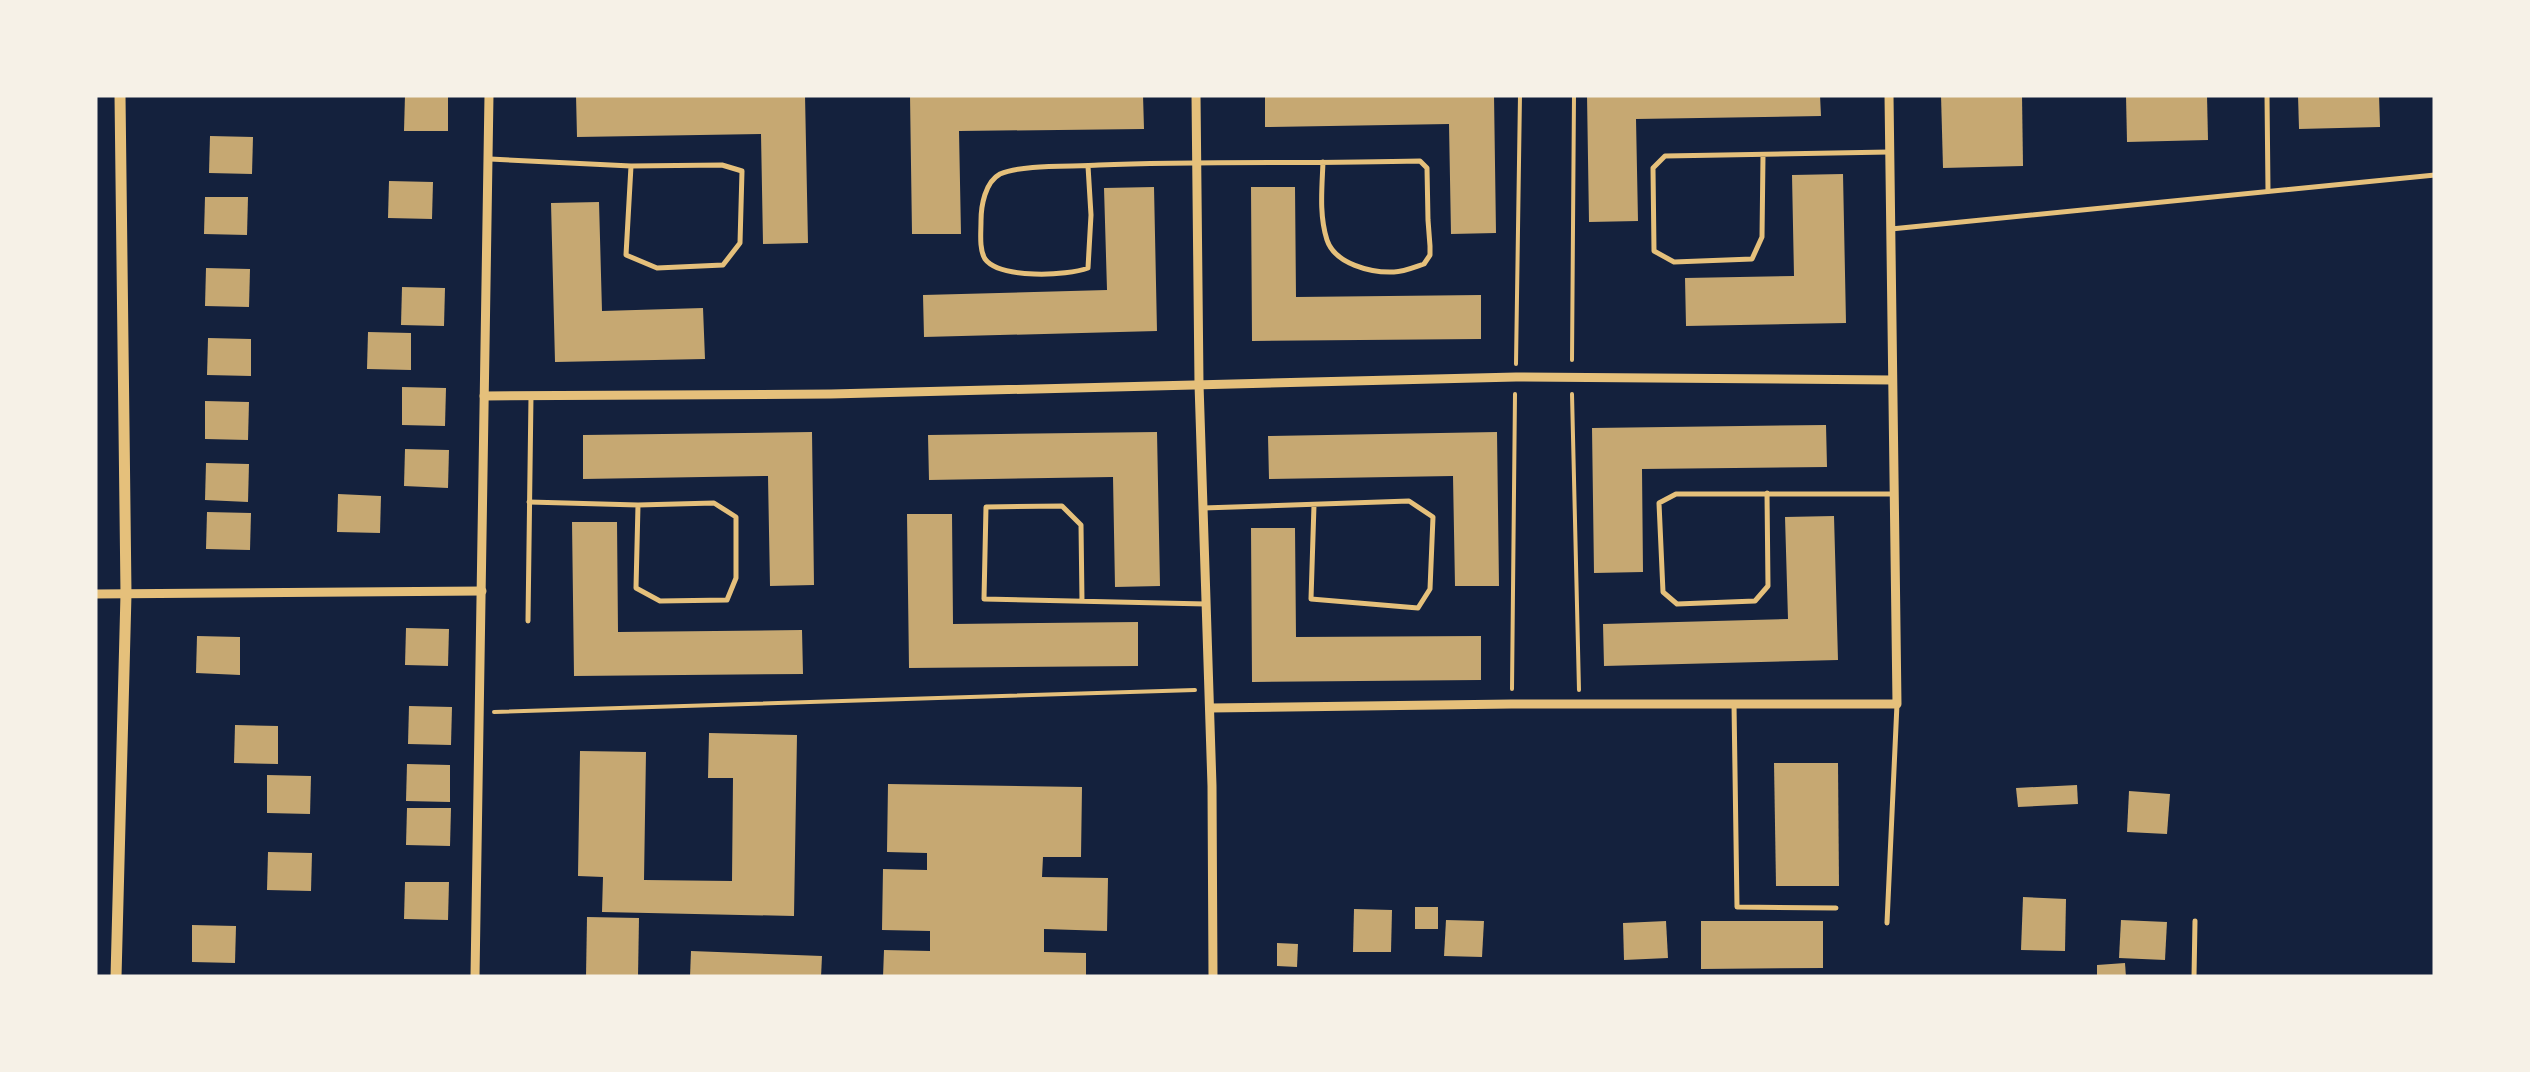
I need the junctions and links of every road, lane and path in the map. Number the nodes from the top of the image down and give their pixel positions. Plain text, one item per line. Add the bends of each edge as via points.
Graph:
1 (120, 95) edge
2 (489, 95) edge
3 (1196, 95) edge
4 (1520, 95) edge
5 (1574, 95) edge
6 (1888, 95) edge
7 (2266, 95) edge
8 (1889, 152) junction
9 (1763, 156) junction
10 (487, 159) junction
11 (1196, 162) junction
12 (1323, 162) junction
13 (631, 166) junction
14 (1088, 166) junction
15 (2435, 174) edge
16 (2268, 191) junction
17 (1890, 229) junction
18 (1516, 378) junction
19 (1572, 378) junction
20 (1892, 380) junction
21 (1199, 384) junction
22 (484, 396) junction
23 (531, 396) junction
24 (1766, 494) junction
25 (1894, 494) junction
26 (529, 502) junction
27 (638, 505) junction
28 (1314, 505) junction
29 (1203, 508) junction
30 (482, 591) junction
31 (95, 594) edge
32 (126, 594) junction
33 (1082, 601) junction
34 (1206, 604) junction
35 (528, 621) dead end
36 (1209, 689) junction
37 (1511, 704) junction
38 (1580, 704) junction
39 (1734, 704) junction
40 (1897, 704) junction
41 (1210, 708) junction
42 (480, 712) junction
43 (1836, 908) dead end
44 (2195, 921) dead end
45 (1887, 923) dead end
46 (116, 977) edge
47 (475, 977) edge
48 (1214, 977) edge
49 (2194, 977) edge

1 - 32 street
2 - 10 street
3 - 11 street
4 - 18 path
5 - 19 path
6 - 8 street
7 - 16 lane
8 - 9 lane
8 - 17 street
9 - 9 lane via 1665,156 1652,168 1654,251 1674,262 1752,259 1762,237
10 - 13 lane
10 - 22 street
11 - 12 lane
11 - 14 lane
11 - 21 street
12 - 12 lane via 1328,245 1354,266 1394,272 1424,264 1430,255 1427,168 1420,161
13 - 13 lane via 722,165 742,171 740,244 722,266 657,268 626,255
14 - 14 lane via 998,175 981,213 986,259 1036,276 1088,268
15 - 16 lane
16 - 17 lane
17 - 20 street
18 - 19 street
18 - 21 street
18 - 37 path
19 - 20 street
19 - 38 path
20 - 25 street
21 - 23 street
21 - 29 street
22 - 23 street
22 - 30 street
23 - 26 lane
24 - 24 lane via 1676,494 1659,503 1663,592 1677,604 1755,602 1768,586
24 - 25 lane
25 - 40 street
26 - 27 lane
26 - 35 lane
27 - 27 lane via 714,503 736,517 736,578 727,600 660,602 636,588
28 - 28 lane via 1409,501 1433,517 1430,589 1418,608 1311,599
28 - 29 lane
29 - 34 street
30 - 32 street
30 - 42 street
31 - 32 street
32 - 46 street
33 - 33 lane via 984,599 986,506 1062,506 1081,525
33 - 34 lane
34 - 36 street
36 - 41 street
36 - 42 path
37 - 38 street
37 - 41 street
38 - 39 street
39 - 40 street
39 - 43 lane via 1737,907
40 - 45 lane
41 - 48 street
42 - 47 street
44 - 49 lane

